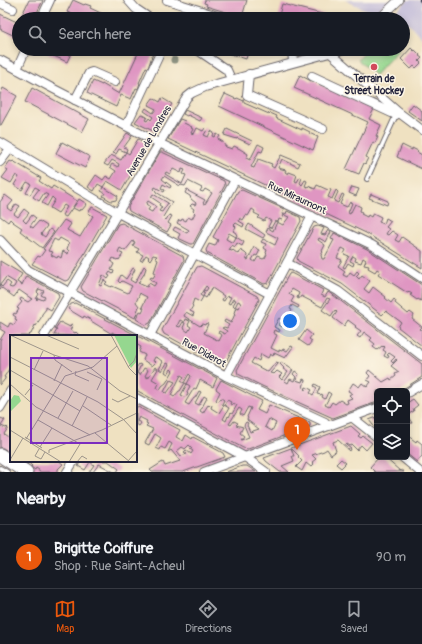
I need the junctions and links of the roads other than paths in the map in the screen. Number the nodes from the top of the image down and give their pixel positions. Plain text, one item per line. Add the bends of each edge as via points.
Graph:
1 (50, 0) edge
2 (128, 0) edge
3 (167, 0) edge
4 (397, 2) edge
5 (0, 3) edge
6 (12, 9) dead end
7 (44, 12) edge
8 (140, 12) edge
9 (205, 12) edge
10 (386, 12) edge
11 (23, 56) edge
12 (159, 56) edge
13 (206, 56) edge
14 (293, 56) edge
15 (312, 56) edge
16 (333, 56) edge
17 (0, 60) edge
18 (293, 62) junction
19 (17, 69) junction
20 (249, 74) junction
21 (312, 76) dead end
22 (231, 79) junction
23 (114, 82) dead end
24 (76, 100) junction
25 (397, 113) junction
26 (126, 126) junction
27 (323, 129) dead end
28 (422, 130) edge
29 (0, 142) edge
30 (159, 143) junction
31 (10, 149) junction
32 (0, 162) edge
33 (367, 179) dead end
34 (235, 180) junction
35 (118, 213) junction
36 (312, 216) junction
37 (0, 240) edge
38 (195, 254) junction
39 (287, 263) junction
40 (422, 278) edge
41 (71, 293) junction
42 (270, 294) junction
43 (45, 335) edge
44 (150, 335) junction
45 (422, 356) edge
46 (226, 376) junction
47 (422, 384) edge
48 (410, 391) edge
49 (10, 392) edge
50 (137, 399) edge
51 (0, 408) edge
52 (374, 409) edge
53 (353, 418) junction
54 (329, 426) junction
55 (374, 435) edge
56 (0, 455) edge
57 (245, 456) junction
58 (406, 460) edge
59 (10, 462) edge
60 (11, 462) edge
61 (73, 462) edge
62 (0, 468) edge
63 (7, 472) edge
64 (26, 472) edge
65 (67, 472) edge
66 (204, 472) edge
67 (266, 472) edge
68 (420, 472) edge

1 - 7 street
2 - 8 street
3 - 9 street
4 - 10 street
5 - 6 street
11 - 19 street
12 - 26 street
13 - 22 street via 227,70
14 - 18 street
15 - 18 street, Avenue de Londres
16 - 25 street
17 - 19 street, Rue Miraumont
18 - 20 street, Avenue de Londres
19 - 24 street, Rue Miraumont
20 - 22 street, Avenue de Londres
20 - 27 street via 247,96
21 - 25 street
22 - 30 street, Avenue de Londres via 205,87 187,97
23 - 24 street via 89,73
24 - 26 street, Rue Miraumont
25 - 28 street
25 - 33 lane
26 - 30 street, Rue Miraumont
29 - 31 street
30 - 34 street, Rue Miraumont
30 - 35 street, Avenue de Londres
31 - 32 street
31 - 35 street
34 - 36 street, Rue Miraumont
34 - 38 street
35 - 38 street
35 - 41 street, Avenue de Londres
36 - 39 street
36 - 40 street, Rue Miraumont via 372,245
37 - 41 street, Rue Diderot via 28,270
38 - 42 street
38 - 44 street
39 - 42 street
39 - 45 street via 338,291
41 - 43 street, Avenue de Londres
41 - 44 street, Rue Diderot
42 - 46 street
44 - 46 street, Rue Diderot
46 - 54 street, Rue Diderot
47 - 48 street
49 - 51 street
50 - 57 street
52 - 53 street
53 - 54 street
53 - 55 street
54 - 57 street
56 - 59 main road
57 - 66 street
57 - 67 street
58 - 68 street
60 - 64 main road
61 - 65 street
62 - 63 lane

